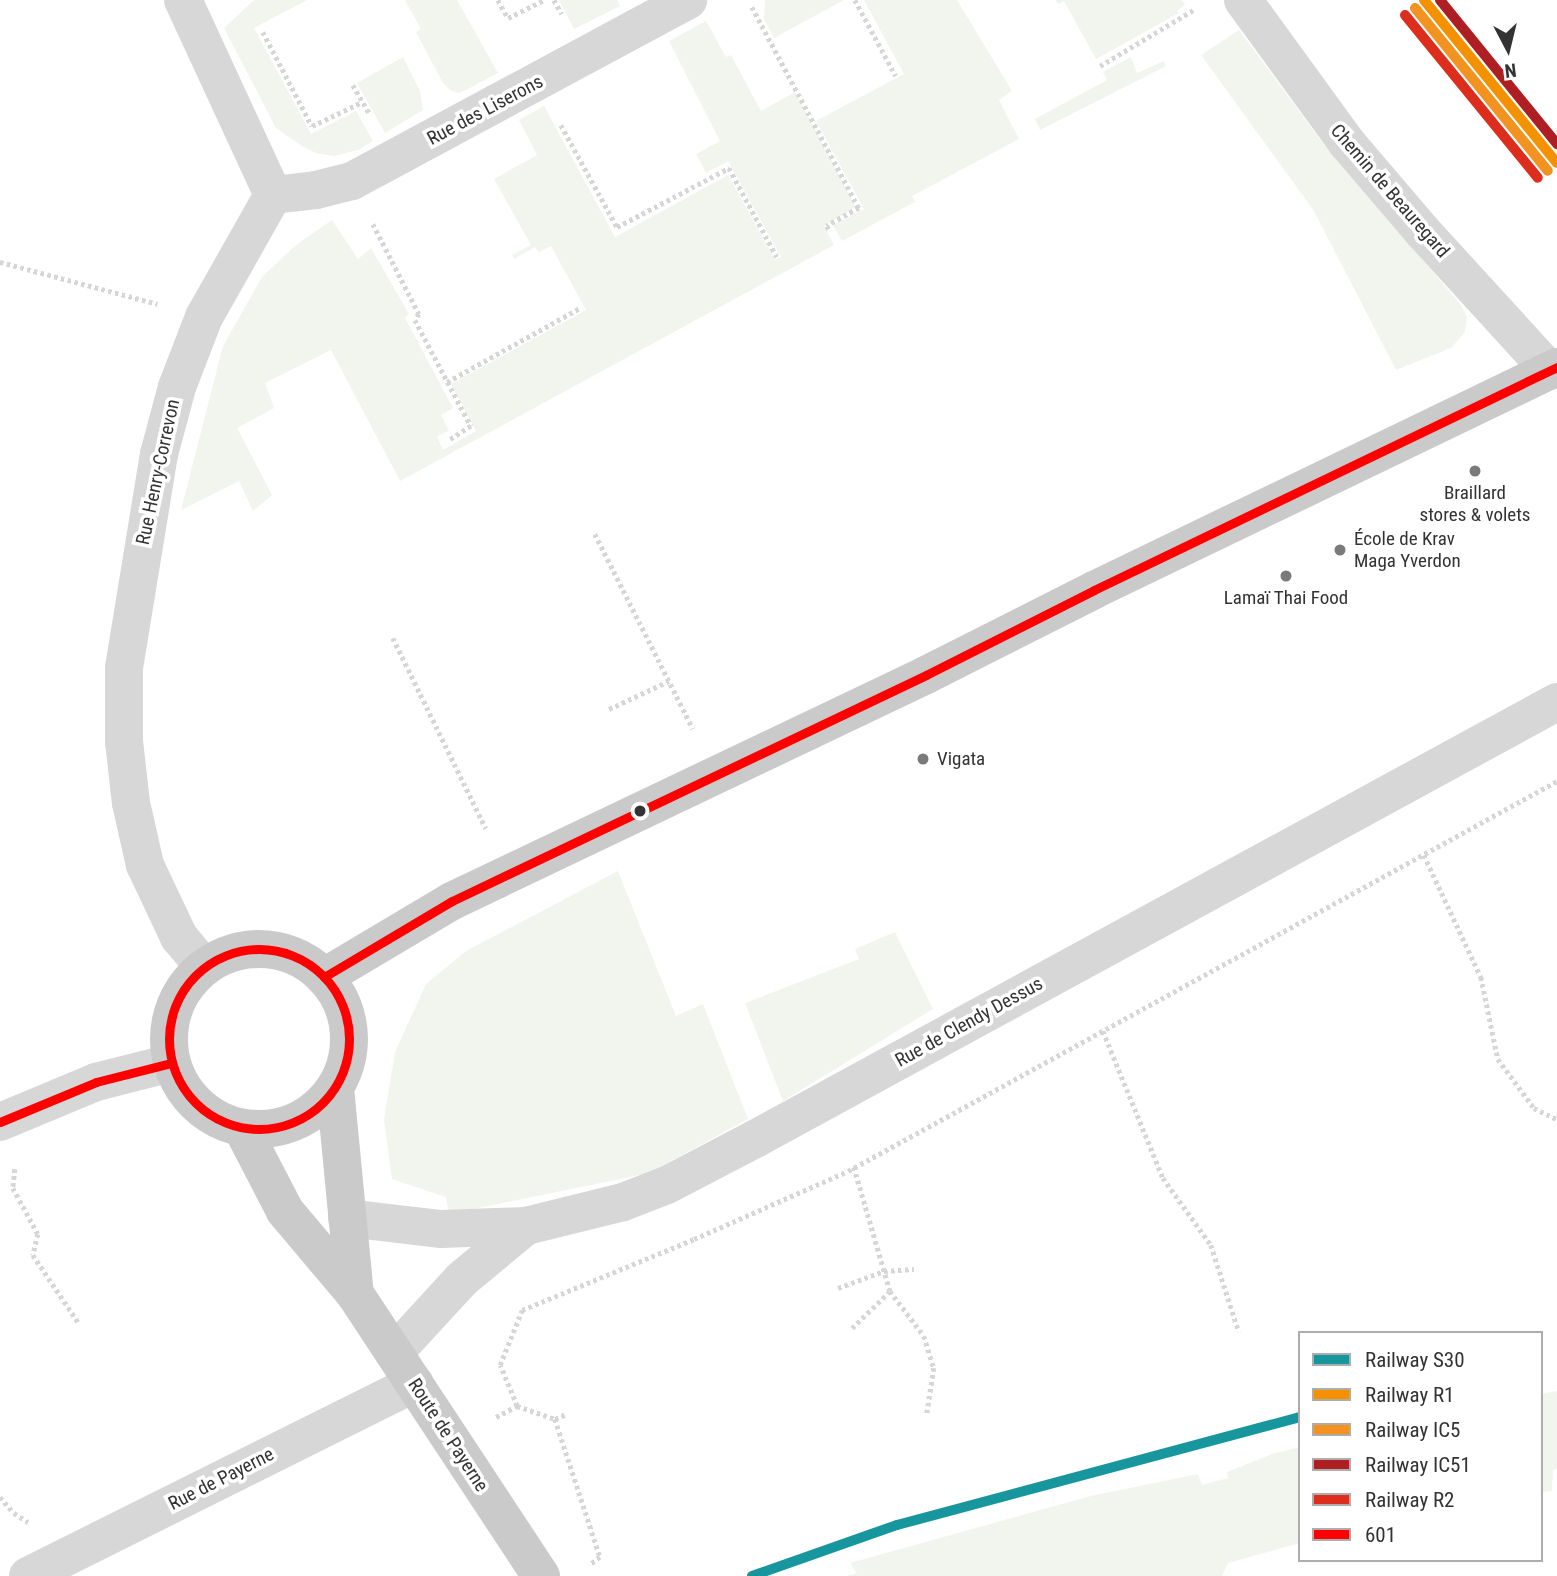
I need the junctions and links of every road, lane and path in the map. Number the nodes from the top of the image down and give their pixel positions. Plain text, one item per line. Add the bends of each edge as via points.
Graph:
1 (183, 0) edge
2 (498, 0) edge
3 (544, 0) edge
4 (688, 0) edge
5 (855, 0) edge
6 (1243, 0) edge
7 (752, 7) dead end
8 (1200, 7) dead end
9 (263, 32) dead end
10 (1100, 66) dead end
11 (896, 76) dead end
12 (537, 81) junction
13 (362, 102) dead end
14 (352, 181) junction
15 (273, 195) junction
16 (830, 232) dead end
17 (777, 257) dead end
18 (0, 262) edge
19 (580, 308) dead end
20 (204, 317) junction
21 (1553, 369) edge
22 (447, 382) junction
23 (448, 441) dead end
24 (594, 534) dead end
25 (393, 638) dead end
26 (669, 681) junction
27 (1557, 702) edge
28 (609, 709) dead end
29 (693, 729) dead end
30 (1557, 780) edge
31 (486, 830) dead end
32 (1424, 855) junction
33 (204, 967) junction
34 (324, 977) junction
35 (1103, 1031) junction
36 (171, 1063) junction
37 (335, 1088) junction
38 (1557, 1119) edge
39 (0, 1122) edge
40 (242, 1128) junction
41 (16, 1161) dead end
42 (854, 1167) junction
43 (347, 1218) junction
44 (526, 1227) junction
45 (914, 1269) dead end
46 (884, 1271) junction
47 (838, 1288) dead end
48 (890, 1291) junction
49 (355, 1294) junction
50 (78, 1322) dead end
51 (852, 1328) dead end
52 (1239, 1332) dead end
53 (404, 1368) junction
54 (517, 1406) junction
55 (566, 1414) dead end
56 (927, 1414) dead end
57 (494, 1418) dead end
58 (555, 1419) junction
59 (584, 1569) dead end
60 (28, 1576) edge
61 (541, 1576) edge

1 - 15 street
2 - 3 path via 508,18
4 - 12 street, Rue des Liserons
5 - 11 path
6 - 21 street, Chemin de Beauregard via 1347,143 1423,232
7 - 16 path via 859,208 827,226
8 - 10 path
9 - 13 path via 312,126
12 - 14 street, Rue des Liserons
12 - 17 path via 617,227 729,168
14 - 15 street, Rue des Liserons
14 - 22 path via 419,314 415,320
15 - 20 street, Rue Henry-Correvon
18 - 20 path
19 - 22 path
20 - 33 street, Rue Henry-Correvon via 177,387 159,454 124,668 124,741 145,865 179,937
21 - 34 main road via 452,901
22 - 23 path via 471,426
24 - 26 path
25 - 31 path
26 - 28 path
26 - 29 path
27 - 44 street, Rue de Clendy Dessus via 667,1185 623,1202
30 - 32 path
32 - 35 path
32 - 38 path via 1481,977 1498,1059 1534,1108
33 - 34 main road via 228,955 279,951
33 - 36 main road via 173,1010 168,1037
34 - 37 main road via 341,1002 349,1031 347,1060
35 - 42 path
35 - 52 path via 1163,1178 1211,1245
36 - 39 street via 96,1082
36 - 40 main road via 186,1094 211,1116
37 - 40 main road via 317,1108 295,1122 269,1129
37 - 43 main road, Route de Payerne
40 - 49 main road, Route de Payerne via 285,1212
41 - 50 path via 13,1188 38,1234 33,1255
42 - 46 path
42 - 54 path via 522,1310 500,1365
43 - 44 street, Rue de Clendy Dessus via 441,1229
43 - 49 main road, Route de Payerne
44 - 53 street via 462,1279
45 - 46 path
46 - 47 path
46 - 48 path
48 - 51 path
48 - 56 path via 924,1336 934,1368
49 - 53 main road, Route de Payerne
53 - 60 street, Rue de Payerne
53 - 61 main road, Route de Payerne
54 - 57 path
54 - 58 path
55 - 58 path
58 - 59 path via 600,1557

